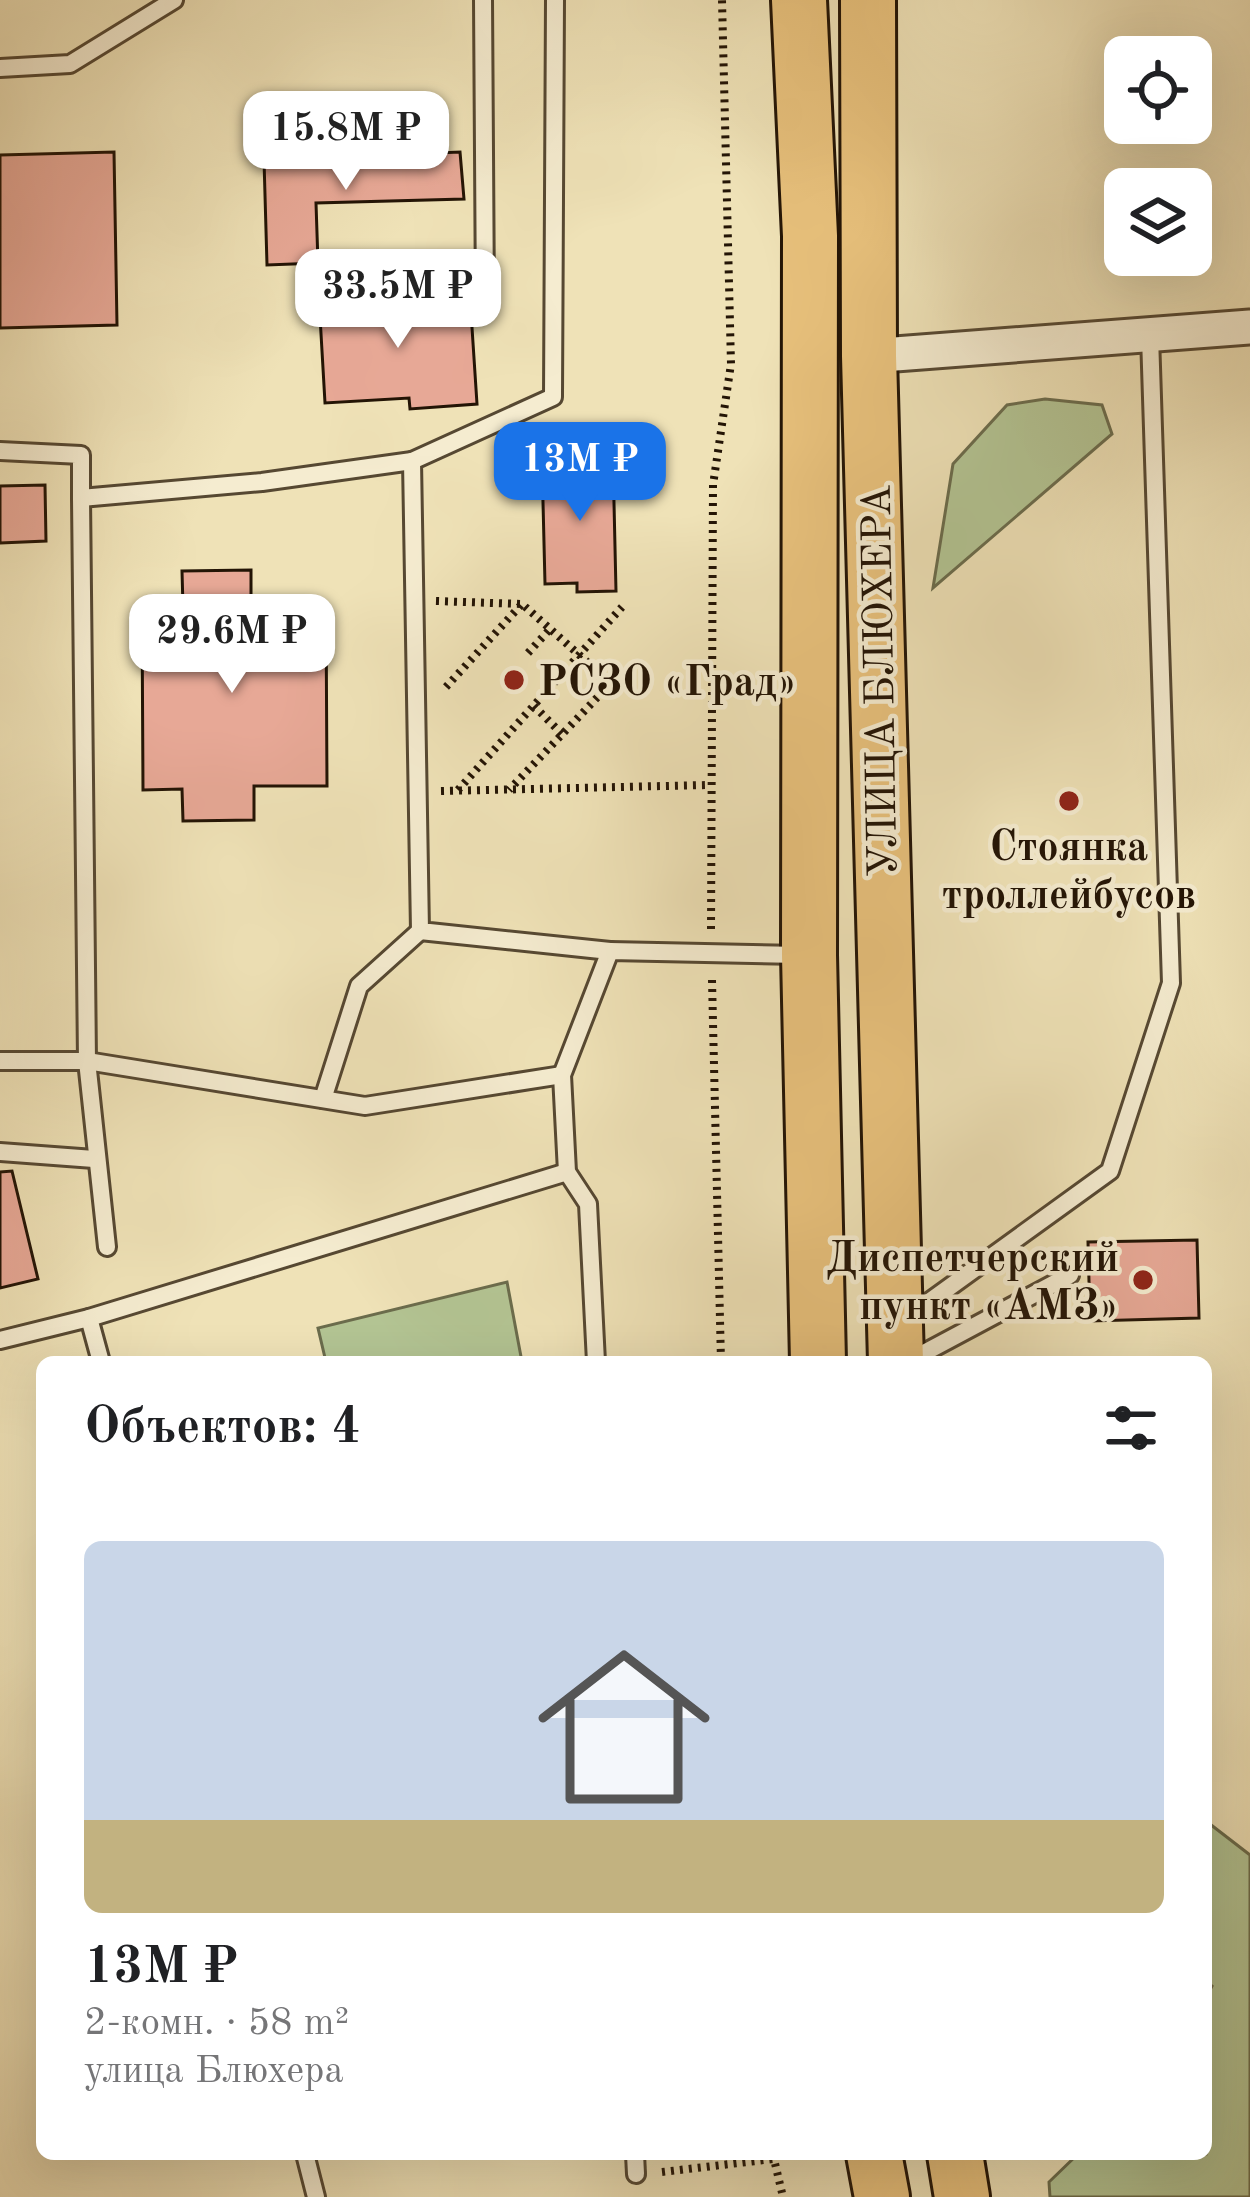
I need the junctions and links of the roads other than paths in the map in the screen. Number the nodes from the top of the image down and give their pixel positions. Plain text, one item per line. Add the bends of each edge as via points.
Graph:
1 (174, 0) edge
2 (483, 0) edge
3 (555, 0) edge
4 (799, 0) edge
5 (868, 0) edge
6 (0, 68) edge
7 (485, 304) dead end
8 (1250, 327) edge
9 (1150, 336) junction
10 (869, 356) junction
11 (811, 361) junction
12 (0, 451) edge
13 (412, 461) junction
14 (81, 498) junction
15 (420, 932) junction
16 (610, 951) junction
17 (809, 955) junction
18 (0, 1061) edge
19 (87, 1061) junction
20 (562, 1075) junction
21 (323, 1099) junction
22 (0, 1152) edge
23 (94, 1159) junction
24 (567, 1172) junction
25 (106, 1247) dead end
26 (1070, 1275) dead end
27 (89, 1318) junction
28 (0, 1340) edge
29 (898, 1351) edge
30 (98, 1356) edge
31 (596, 1356) edge
32 (818, 1356) edge
33 (307, 2160) edge
34 (635, 2160) edge
35 (875, 2160) edge
36 (956, 2160) edge
37 (636, 2174) road end
38 (316, 2197) edge
39 (882, 2197) edge
40 (962, 2197) edge

1 - 6 lane via 70,64
2 - 7 lane
3 - 13 lane via 553,397
4 - 11 main road, УЛИЦА БЛЮХЕРА
5 - 10 main road, УЛИЦА БЛЮХЕРА
8 - 9 street
9 - 10 street
9 - 29 lane via 1171,982 1110,1172
10 - 11 main road
10 - 29 main road, УЛИЦА БЛЮХЕРА
11 - 17 main road, УЛИЦА БЛЮХЕРА
12 - 14 lane via 81,455
13 - 14 lane
13 - 15 lane
14 - 19 lane
15 - 16 lane
15 - 21 lane via 359,986
16 - 17 lane
16 - 20 lane
17 - 32 main road, УЛИЦА БЛЮХЕРА
18 - 19 lane
19 - 21 lane
19 - 23 lane
20 - 21 lane via 365,1106
20 - 24 lane
22 - 23 lane
23 - 25 lane
24 - 27 lane
24 - 31 lane via 588,1204
26 - 29 lane
27 - 28 lane
27 - 30 lane
33 - 38 lane
34 - 37 lane
35 - 39 main road
36 - 40 main road

